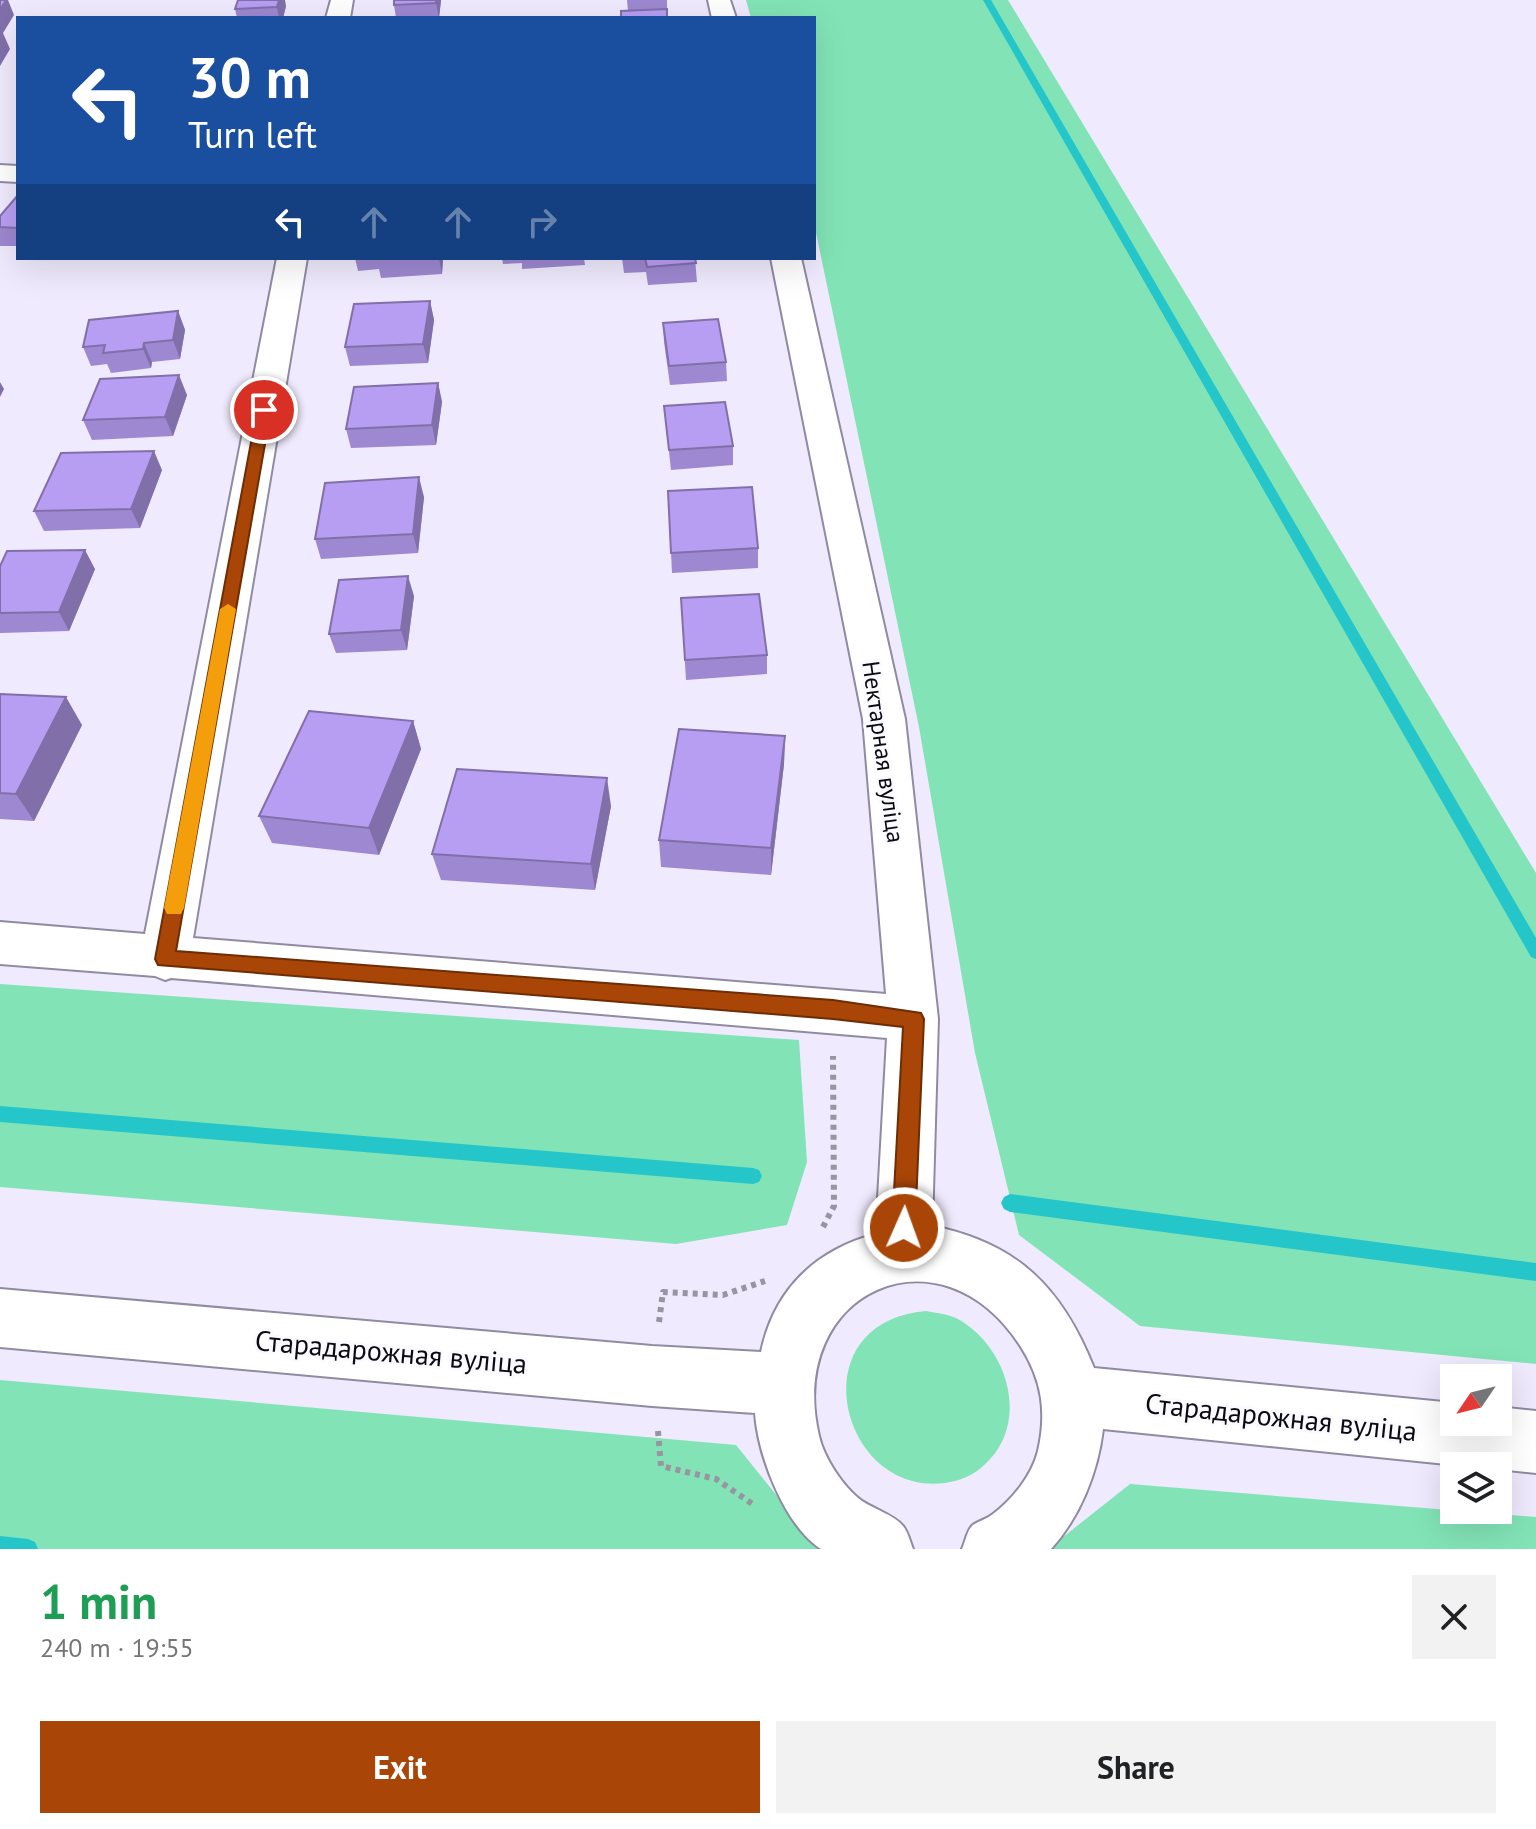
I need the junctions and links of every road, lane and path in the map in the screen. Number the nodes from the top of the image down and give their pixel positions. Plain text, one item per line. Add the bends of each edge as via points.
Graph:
1 (292, 260) edge
2 (786, 260) edge
3 (0, 943) edge
4 (165, 959) junction
5 (833, 1010) junction
6 (913, 1019) junction
7 (821, 1231) dead end
8 (903, 1254) junction
9 (778, 1276) dead end
10 (0, 1318) edge
11 (652, 1376) junction
12 (782, 1384) junction
13 (1073, 1396) junction
14 (1536, 1442) edge
15 (763, 1517) dead end
16 (880, 1549) edge
17 (995, 1549) edge

1 - 4 street
2 - 6 street, Нектарная вуліца via 884,719
3 - 4 street
4 - 5 street
5 - 6 street
5 - 7 path via 834,1206
6 - 8 street, Нектарная вуліца
8 - 12 street via 859,1266 829,1286 806,1313 789,1346
8 - 13 street via 963,1262 1006,1286 1050,1334
9 - 11 path via 723,1295 663,1292
10 - 11 street, Старадарожная вуліца
11 - 12 street, Старадарожная вуліца
11 - 15 path via 661,1466 716,1479
12 - 16 street via 784,1424 796,1465 818,1501 847,1531
13 - 14 street, Старадарожная вуліца
13 - 17 street via 1070,1451 1056,1489 1034,1521

